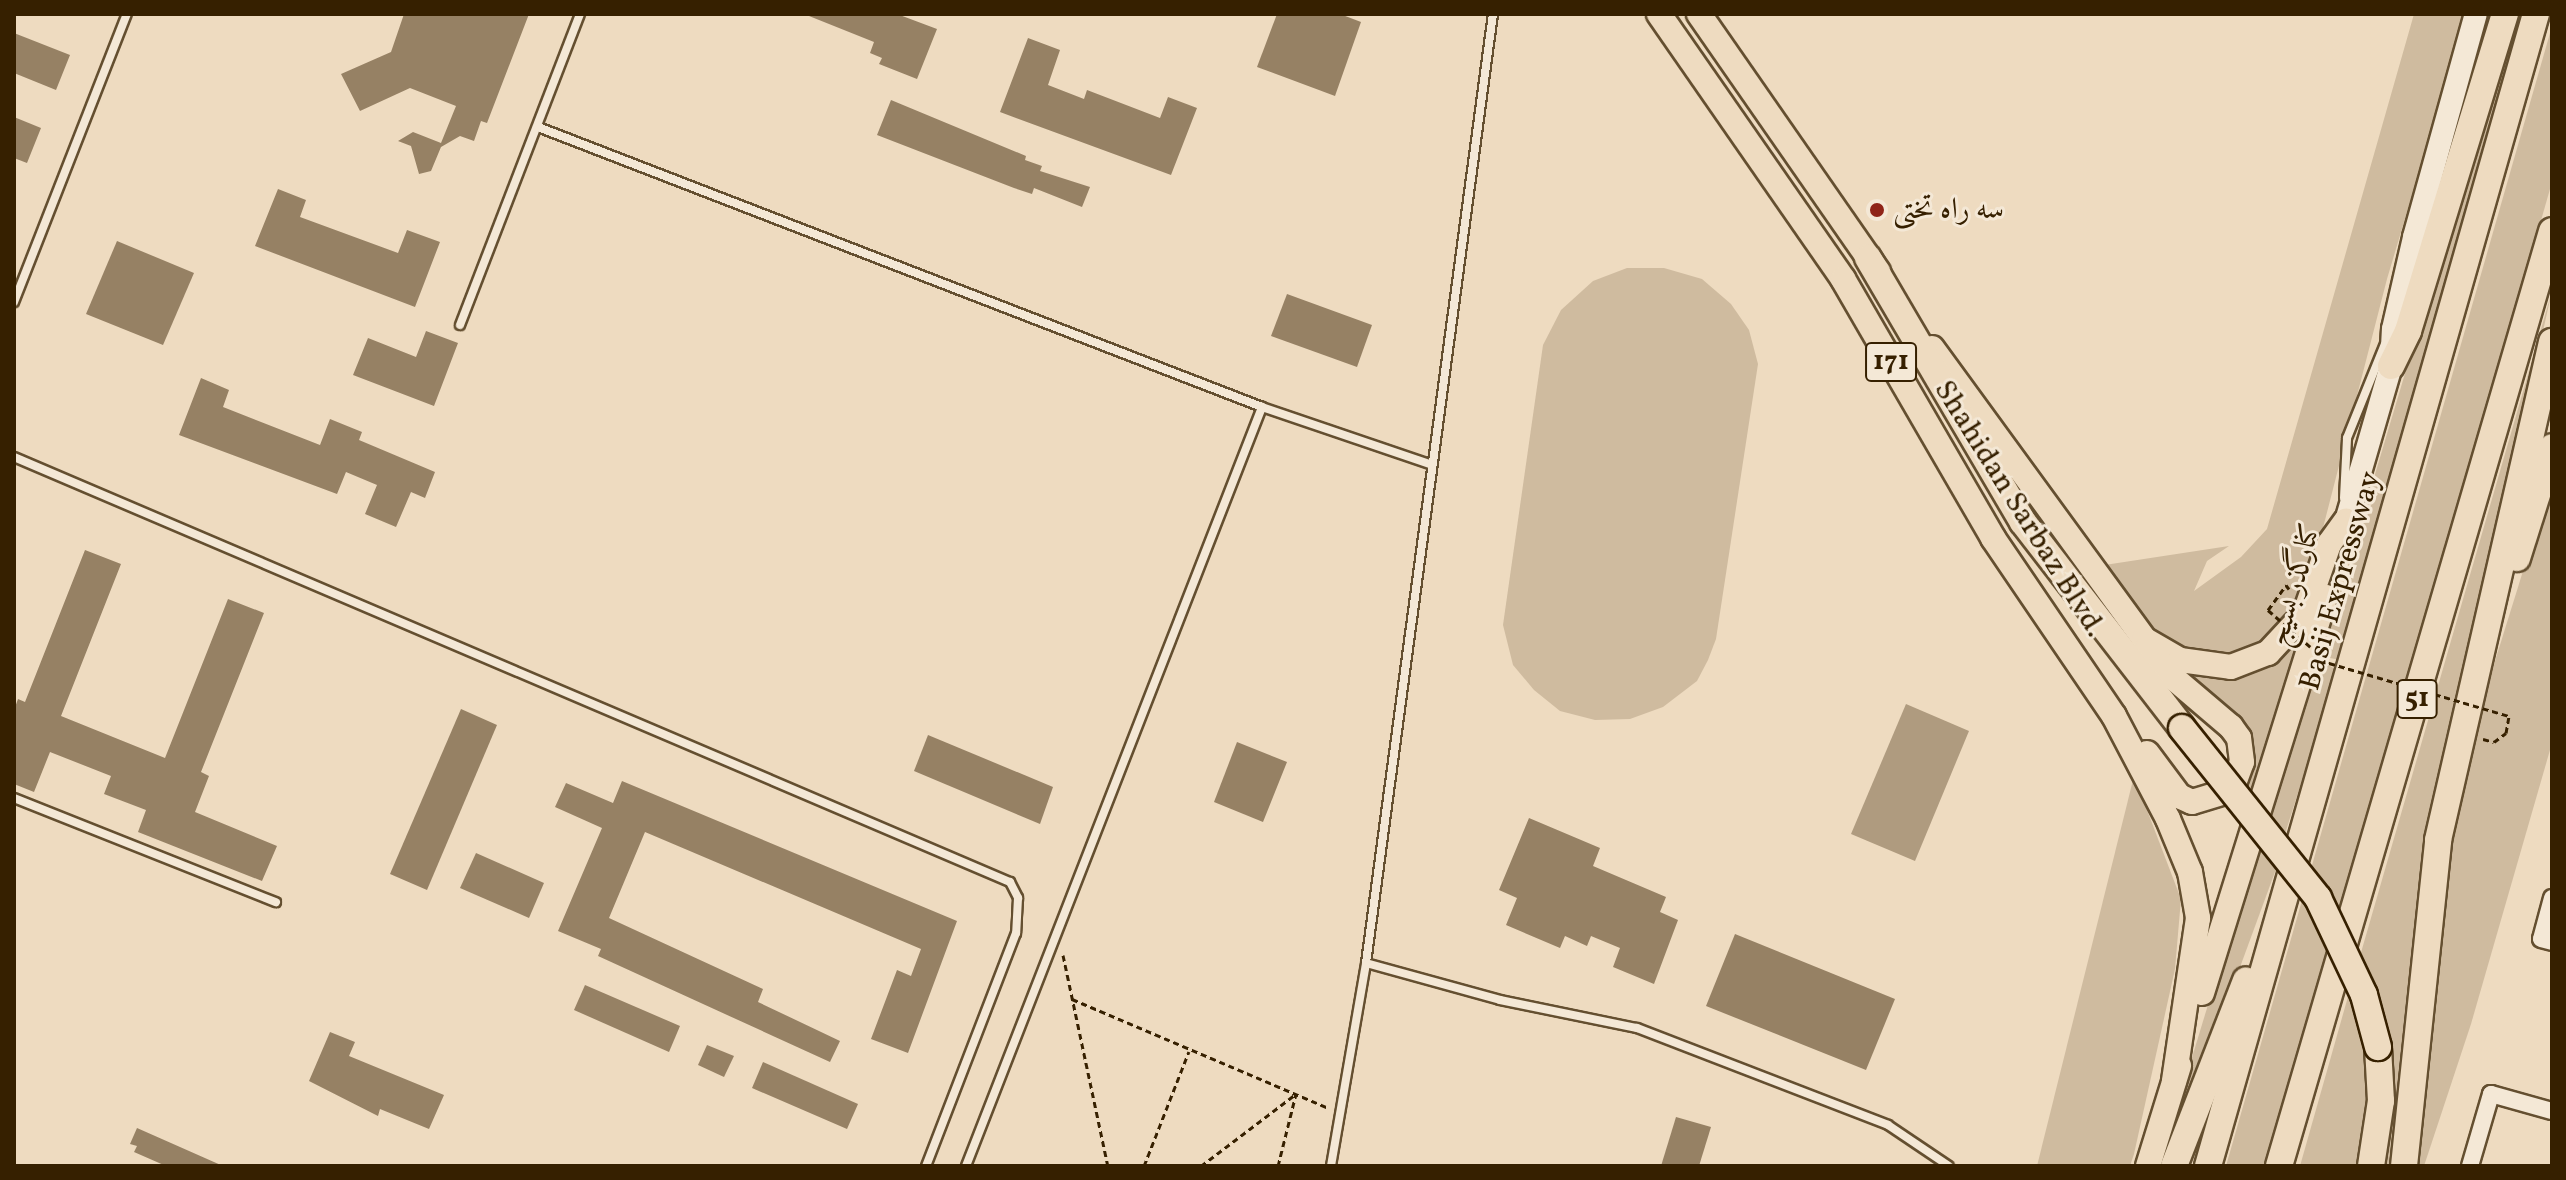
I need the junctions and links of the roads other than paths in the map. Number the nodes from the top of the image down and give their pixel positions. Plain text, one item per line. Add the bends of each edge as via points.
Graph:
1 (127, 14) edge
2 (580, 14) edge
3 (1493, 14) edge
4 (1659, 14) edge
5 (1699, 14) edge
6 (2476, 14) edge
7 (2505, 14) edge
8 (2536, 14) edge
9 (538, 127) junction
10 (2552, 231) edge
11 (1868, 258) junction
12 (14, 302) edge
13 (460, 325) dead end
14 (2393, 329) junction
15 (2552, 342) edge
16 (2391, 366) junction
17 (1262, 407) junction
18 (2552, 447) edge
19 (14, 457) edge
20 (1432, 465) junction
21 (2346, 521) junction
22 (2144, 639) junction
23 (2480, 668) junction
24 (2114, 716) junction
25 (14, 798) edge
26 (2287, 890) junction
27 (2552, 898) edge
28 (276, 902) dead end
29 (2546, 941) edge
30 (1366, 963) junction
31 (2174, 1081) junction
32 (2552, 1111) edge
33 (926, 1166) edge
34 (966, 1166) edge
35 (1331, 1166) edge
36 (1949, 1166) edge
37 (2148, 1166) edge
38 (2174, 1166) edge
39 (2208, 1166) edge
40 (2279, 1166) edge
41 (2371, 1166) edge
42 (2404, 1166) edge
43 (2470, 1166) edge

1 - 12 lane
2 - 9 lane
3 - 20 lane
4 - 24 main road, Shahidan Sarbaz Blvd. / 171 via 1843,279 1993,538
5 - 11 main road, Shahidan Sarbaz Blvd. / 171
6 - 14 main road, کنارگذر بسیج
7 - 16 highway via 2412,317
8 - 26 highway, Basij Expressway
9 - 13 lane
9 - 17 lane
10 - 40 highway, 51
11 - 22 main road, Shahidan Sarbaz Blvd. / 171
11 - 41 highway, bridge via 2023,522 2318,898 2364,995 2378,1047 2381,1101
14 - 16 main road, کنارگذر بسیج
14 - 21 lane via 2347,438
15 - 23 highway
16 - 21 main road, کنارگذر بسیج
17 - 20 lane
17 - 34 lane
18 - 23 highway
19 - 33 lane via 1010,882 1020,914 1016,933
20 - 30 lane
21 - 22 main road, Shahidan Sarbaz Blvd. / 171 via 2329,544 2305,613 2268,653 2214,668 2180,660
21 - 31 main road, کنارگذر بسیج
22 - 24 main road via 2170,675 2221,716 2239,738 2242,762 2235,781 2204,802 2179,796
23 - 42 highway via 2429,891
24 - 31 main road, Shahidan Sarbaz Blvd. / 171 via 2185,855 2196,903 2197,951
25 - 28 lane
26 - 38 highway
26 - 39 highway, Basij Expressway
27 - 29 street
30 - 35 lane
30 - 36 lane via 1500,1000 1637,1028 1888,1125
31 - 37 main road, کنارگذر بسیج
32 - 43 street via 2491,1094

